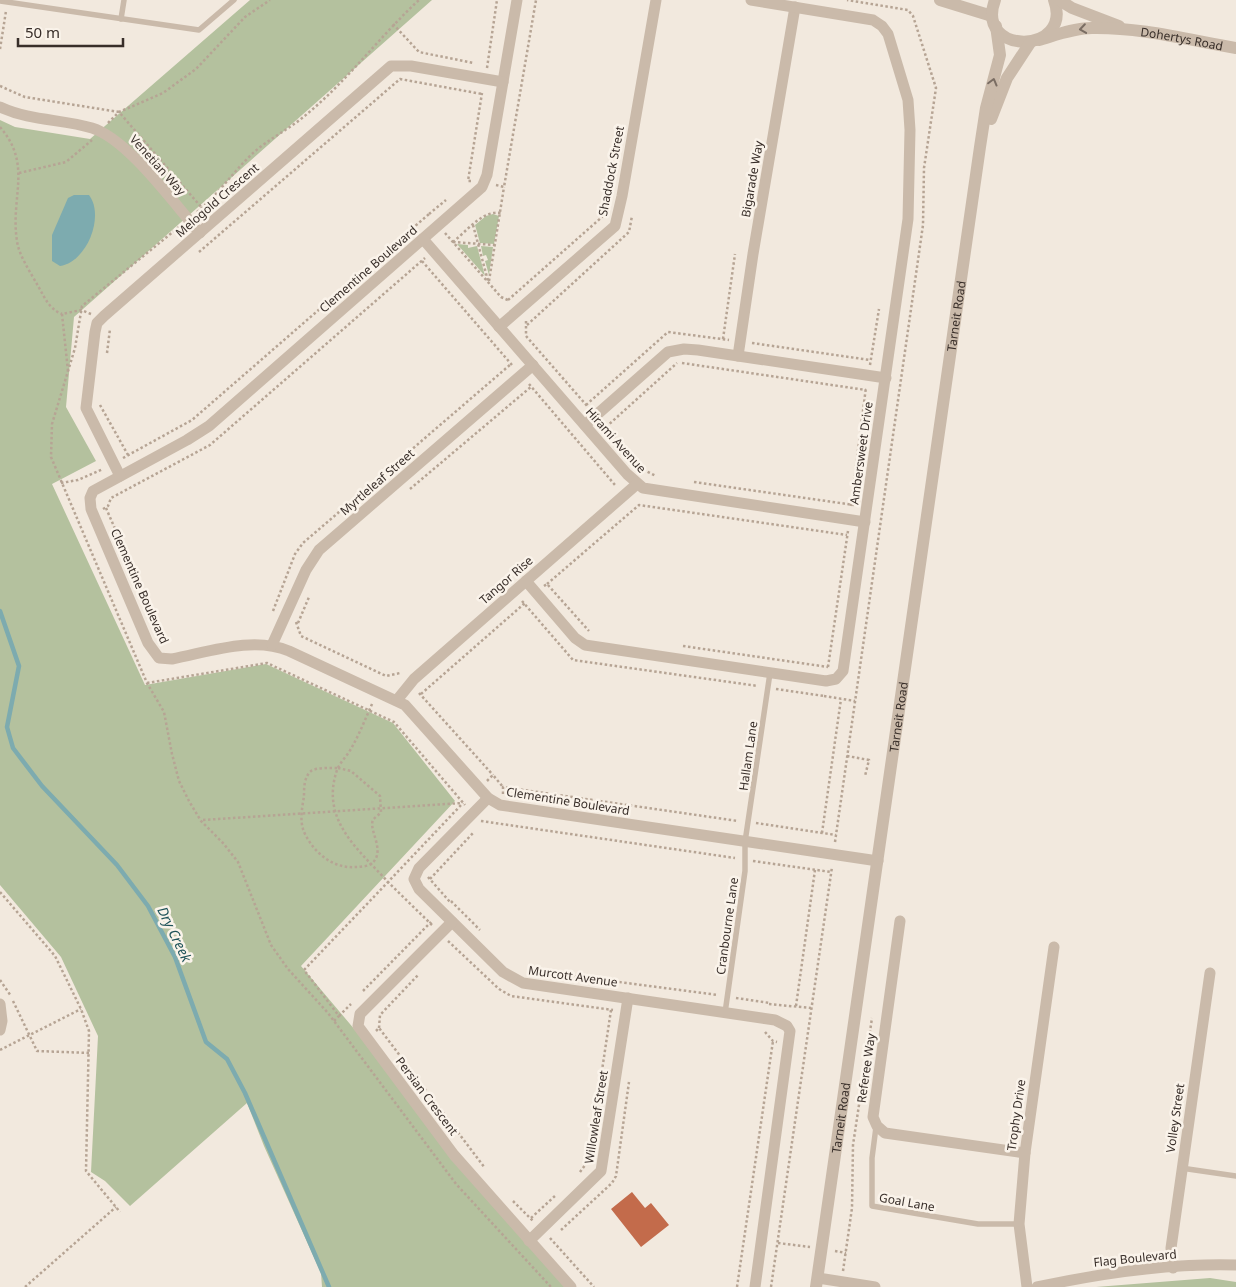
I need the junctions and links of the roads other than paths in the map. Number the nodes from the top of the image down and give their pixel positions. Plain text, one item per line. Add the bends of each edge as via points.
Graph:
1 (124, 0) edge
2 (234, 0) edge
3 (518, 0) edge
4 (656, 0) edge
5 (751, 0) edge
6 (940, 0) edge
7 (994, 0) edge
8 (1054, 0) edge
9 (1059, 0) edge
10 (0, 1) edge
11 (795, 7) junction
12 (120, 19) junction
13 (994, 21) junction
14 (1128, 30) junction
15 (1034, 41) junction
16 (1236, 48) edge
17 (504, 82) junction
18 (0, 107) edge
19 (980, 147) junction
20 (200, 233) junction
21 (423, 239) junction
22 (499, 327) junction
23 (738, 356) junction
24 (533, 365) junction
25 (886, 378) junction
26 (585, 425) junction
27 (120, 476) junction
28 (637, 484) junction
29 (865, 522) junction
30 (526, 581) junction
31 (272, 645) junction
32 (770, 672) junction
33 (397, 700) junction
34 (488, 798) junction
35 (745, 842) junction
36 (878, 861) junction
37 (452, 922) junction
38 (900, 922) dead end
39 (1054, 947) dead end
40 (1210, 973) dead end
41 (628, 998) junction
42 (0, 1004) edge
43 (725, 1012) junction
44 (0, 1030) edge
45 (876, 1126) junction
46 (1025, 1153) junction
47 (1181, 1168) junction
48 (1236, 1176) edge
49 (1019, 1224) junction
50 (529, 1241) junction
51 (1236, 1265) edge
52 (1173, 1268) junction
53 (817, 1282) edge
54 (571, 1287) edge
55 (755, 1287) edge
56 (874, 1287) edge
57 (1026, 1287) edge
58 (1037, 1287) edge

1 - 12 lane
2 - 12 lane via 199,30
3 - 17 street, Clementine Boulevard
4 - 22 street, Shaddock Street via 614,226
5 - 11 street, Ambersweet Drive
6 - 13 street
7 - 13 street, Tarneit Road
8 - 15 street, Tarneit Road via 1056,16 1053,25
9 - 14 street, Dohertys Road
10 - 12 lane
11 - 23 street, Bigarade Way
11 - 25 street, Ambersweet Drive via 873,20 882,26 888,34 908,100 908,219
13 - 15 street via 1010,40
19 -> 13 street, Tarneit Road via 1000,55
14 -> 15 street, Dohertys Road via 1090,28
14 - 16 street, Dohertys Road
15 - 19 street, Tarneit Road via 1007,78
17 - 20 street, Melogold Crescent via 411,66 391,66
17 - 21 street, Clementine Boulevard via 485,183
18 - 20 street, Venetian Way via 19,115 101,131 126,148
19 - 36 street, Tarneit Road
20 - 27 street, Melogold Crescent via 97,324 86,408
21 - 22 street, Hirami Avenue
21 - 27 street, Clementine Boulevard via 208,426
22 - 24 street, Hirami Avenue
23 - 25 street
23 - 26 street via 691,349 668,352
24 - 26 street, Hirami Avenue
24 - 31 street, Myrtleleaf Street via 319,550 306,570
25 - 29 street, Ambersweet Drive
26 - 28 street, Hirami Avenue
27 - 31 street, Clementine Boulevard via 93,491 90,506 155,655 167,660 245,645
28 - 29 street, Hirami Avenue via 666,493
28 - 30 street, Tangor Rise
29 - 32 street, Ambersweet Drive via 842,674 826,681
30 - 32 street, Ambersweet Drive via 575,638 585,645
30 - 33 street, Tangor Rise via 411,683
31 - 33 street, Clementine Boulevard
32 - 35 lane, Hallam Lane
33 - 34 street, Clementine Boulevard via 408,708
34 - 35 street, Clementine Boulevard via 502,806
34 - 37 street, Murcott Avenue via 416,873 415,884
35 - 36 street, Clementine Boulevard
35 - 43 lane, Cranbourne Lane via 745,871
36 - 53 street, Tarneit Road
37 - 41 street, Murcott Avenue via 512,978 523,983
37 - 50 street, Persian Crescent via 360,1014 358,1026 454,1155
38 - 45 street, Referee Way via 873,1117
39 - 46 street, Trophy Drive
40 - 47 street, Volley Street
41 - 43 street, Murcott Avenue
41 - 50 street, Willowleaf Street via 601,1171
42 - 44 street
43 - 55 street, Murcott Avenue via 775,1020 790,1031
45 - 46 street via 885,1133
45 - 49 lane, Goal Lane via 872,1206 978,1224
46 - 49 street, Trophy Drive
47 - 48 lane
47 - 52 street, Volley Street via 1171,1248
49 - 57 street, Trophy Drive
50 - 54 street, Persian Crescent
51 - 52 street, Flag Boulevard
52 - 58 street, Flag Boulevard via 1088,1276
53 - 56 street

